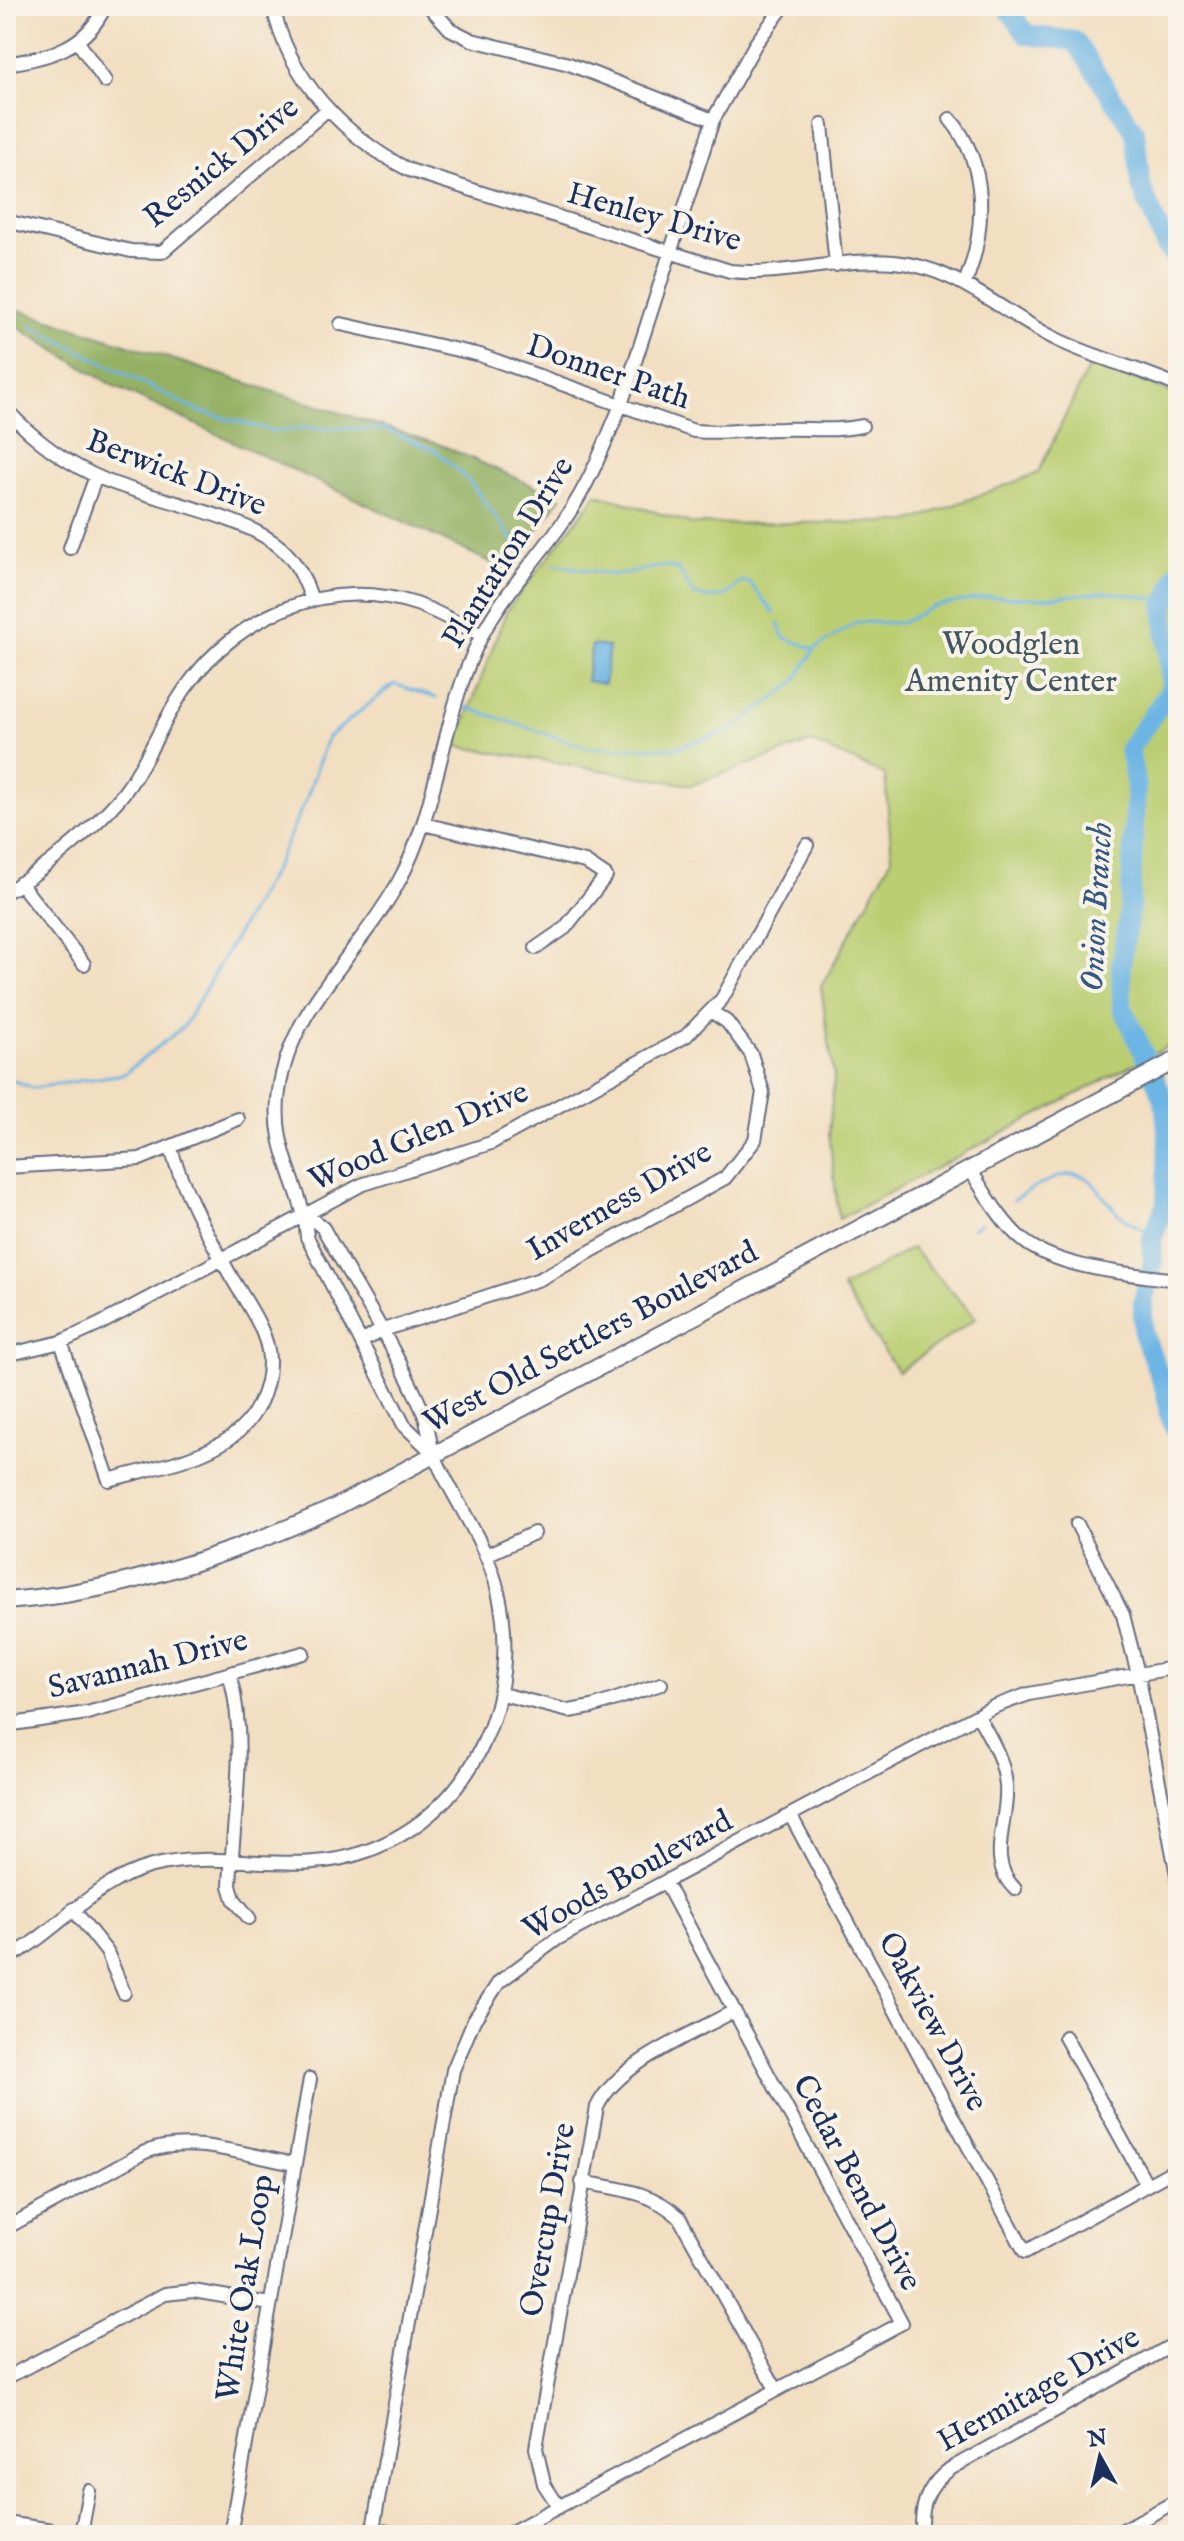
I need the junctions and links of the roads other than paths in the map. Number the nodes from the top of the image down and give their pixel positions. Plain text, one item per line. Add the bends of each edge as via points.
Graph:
1 (105, 6) edge
2 (273, 6) edge
3 (429, 6) edge
4 (782, 7) edge
5 (78, 42) junction
6 (6, 64) edge
7 (105, 81) dead end
8 (328, 109) junction
9 (950, 119) dead end
10 (713, 120) junction
11 (822, 125) dead end
12 (6, 221) edge
13 (669, 253) junction
14 (836, 265) junction
15 (965, 283) junction
16 (341, 324) dead end
17 (1178, 386) edge
18 (621, 405) junction
19 (6, 409) edge
20 (862, 426) dead end
21 (96, 476) junction
22 (70, 548) dead end
23 (312, 600) junction
24 (482, 635) junction
25 (423, 824) junction
26 (807, 845) dead end
27 (20, 883) junction
28 (6, 892) edge
29 (536, 948) dead end
30 (84, 964) dead end
31 (712, 1012) junction
32 (1178, 1059) edge
33 (238, 1119) dead end
34 (171, 1149) junction
35 (6, 1167) edge
36 (970, 1169) junction
37 (305, 1213) junction
38 (221, 1259) junction
39 (1178, 1280) edge
40 (380, 1331) junction
41 (61, 1342) junction
42 (361, 1342) junction
43 (6, 1355) edge
44 (434, 1454) junction
45 (1077, 1524) dead end
46 (534, 1533) dead end
47 (486, 1555) junction
48 (6, 1601) edge
49 (303, 1653) dead end
50 (1178, 1667) edge
51 (1138, 1674) junction
52 (230, 1676) junction
53 (661, 1684) dead end
54 (502, 1694) junction
55 (978, 1716) junction
56 (6, 1725) edge
57 (791, 1816) junction
58 (231, 1863) junction
59 (1178, 1880) edge
60 (666, 1884) junction
61 (1015, 1889) dead end
62 (73, 1909) junction
63 (249, 1918) dead end
64 (6, 1959) edge
65 (124, 1993) dead end
66 (734, 2011) junction
67 (1065, 2037) dead end
68 (310, 2079) dead end
69 (295, 2164) junction
70 (1178, 2168) edge
71 (582, 2182) junction
72 (1147, 2185) junction
73 (6, 2228) edge
74 (270, 2304) junction
75 (1178, 2342) edge
76 (6, 2378) edge
77 (776, 2389) junction
78 (89, 2491) dead end
79 (1178, 2500) edge
80 (559, 2507) junction
81 (6, 2523) edge
82 (373, 2532) edge
83 (83, 2535) edge
84 (230, 2535) edge
85 (404, 2535) edge
86 (506, 2535) edge
87 (923, 2535) edge
88 (1114, 2535) edge

1 - 5 street
2 - 8 street, Henley Drive via 296,65
3 - 10 street via 450,29 472,40 569,64
4 - 10 street, Plantation Drive
5 - 6 street via 57,54
5 - 7 street
8 - 12 street, Resnick Drive via 162,252 131,251
8 - 13 street, Henley Drive via 364,144 409,170
9 - 15 street via 964,136 980,200 977,253
10 - 13 street, Plantation Drive
11 - 14 street
13 - 14 street, Henley Drive via 751,273
13 - 18 street, Plantation Drive
14 - 15 street, Henley Drive via 893,261
15 - 17 street, Henley Drive via 1058,340
16 - 18 street, Donner Path via 480,355
18 - 20 street, Donner Path via 694,431 722,434 835,432
18 - 24 street, Plantation Drive via 568,516
19 - 21 street, Berwick Drive via 38,440
21 - 22 street
21 - 23 street, Berwick Drive via 244,525 268,538 299,570
23 - 24 street via 358,595 396,599
23 - 27 street via 269,615 222,646 184,689 124,793
24 - 25 street, Plantation Drive via 447,729
25 - 29 street via 585,862 606,876 565,928
25 - 37 street, Plantation Drive via 397,885 310,1007 285,1058 278,1095 280,1142
26 - 31 street, Wood Glen Drive
27 - 28 street
27 - 30 street
31 - 37 street, Wood Glen Drive via 669,1047 491,1143 361,1185
31 - 40 street, Inverness Drive via 727,1022 751,1054 763,1092 755,1140 725,1178 540,1279
32 - 36 main road, West Old Settlers Boulevard
33 - 34 street
34 - 35 street via 111,1162
34 - 38 street
36 - 39 street via 1019,1238 1052,1255
36 - 44 main road, West Old Settlers Boulevard
37 - 38 street, Wood Glen Drive
37 - 40 street, Plantation Drive via 323,1228
37 - 42 street, Plantation Drive via 307,1237
38 - 41 street, Wood Glen Drive
38 - 41 street via 258,1325 269,1360 265,1391 249,1424 228,1440 109,1480
40 - 42 street, Inverness Drive
40 - 44 street, Plantation Drive via 424,1415
41 - 43 street, Wood Glen Drive
42 - 44 street, Plantation Drive via 404,1425
44 - 47 street, Plantation Drive
44 - 48 main road, West Old Settlers Boulevard via 332,1509 244,1547 133,1579
45 - 51 street via 1123,1615
46 - 47 street
47 - 54 street, Plantation Drive via 504,1630
49 - 52 street, Savannah Drive
50 - 51 street, Woods Boulevard
51 - 55 street, Woods Boulevard via 1029,1694
51 - 59 street
52 - 56 street, Savannah Drive via 87,1713
52 - 58 street via 239,1743
53 - 54 street via 569,1711
54 - 58 street, Plantation Drive via 475,1764 440,1806 405,1833 329,1861
55 - 57 street, Woods Boulevard
55 - 61 street via 1004,1771 1006,1804 998,1858
57 - 60 street, Woods Boulevard
57 - 72 street, Oakview Drive via 1025,2252
58 - 62 street, Plantation Drive via 152,1866 106,1885
58 - 63 street via 231,1892
60 - 66 street, Cedar Bend Drive
60 - 82 street, Woods Boulevard via 557,1939 499,1982 465,2037 453,2070
62 - 64 street, Plantation Drive
62 - 65 street via 107,1952
66 - 71 street, Overcup Drive via 622,2073 607,2088 594,2114
66 - 77 street, Cedar Bend Drive via 902,2323
67 - 72 street
68 - 69 street
69 - 73 street, White Oak Loop via 167,2145
69 - 74 street, White Oak Loop
70 - 72 street
71 - 77 street via 641,2193 679,2217
71 - 80 street, Overcup Drive via 536,2448 544,2484
74 - 76 street via 193,2291 165,2294
74 - 84 street, White Oak Loop
75 - 87 street, Hermitage Drive via 950,2469 925,2499
77 - 80 street, Cedar Bend Drive
78 - 83 street
79 - 88 street
80 - 86 street, Cedar Bend Drive
81 - 83 street
82 - 85 street

